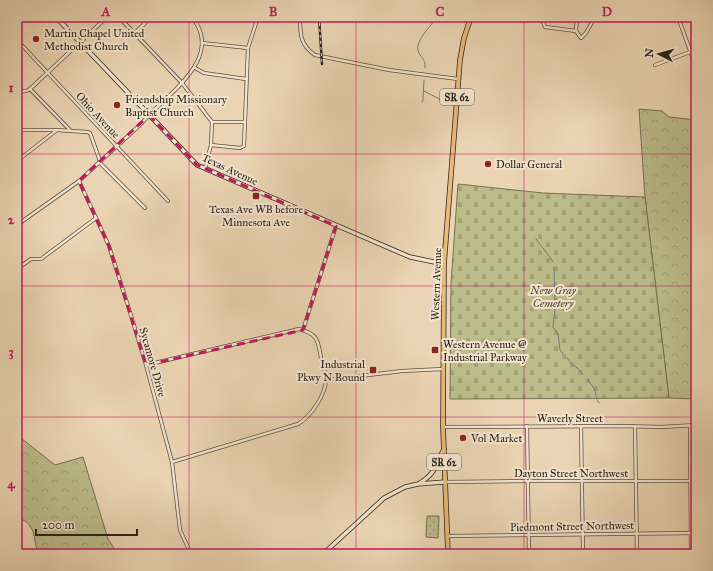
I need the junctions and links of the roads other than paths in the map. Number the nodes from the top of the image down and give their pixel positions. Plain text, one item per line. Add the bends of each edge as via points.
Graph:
1 (56, 17) edge
2 (107, 17) edge
3 (119, 17) edge
4 (151, 17) edge
5 (245, 17) edge
6 (300, 17) edge
7 (471, 17) edge
8 (541, 17) edge
9 (577, 17) edge
10 (595, 17) edge
11 (678, 17) edge
12 (194, 18) edge
13 (576, 31) junction
14 (135, 33) junction
15 (17, 40) edge
16 (80, 43) junction
17 (202, 43) junction
18 (248, 48) junction
19 (690, 52) junction
20 (655, 65) dead end
21 (696, 67) edge
22 (195, 68) junction
23 (46, 72) junction
24 (246, 79) junction
25 (458, 79) junction
26 (182, 83) junction
27 (30, 88) junction
28 (17, 92) edge
29 (149, 115) junction
30 (212, 122) junction
31 (245, 122) junction
32 (17, 130) edge
33 (57, 130) junction
34 (71, 130) junction
35 (211, 145) junction
36 (116, 146) junction
37 (17, 161) edge
38 (100, 161) junction
39 (205, 169) junction
40 (79, 181) junction
41 (168, 201) dead end
42 (145, 208) dead end
43 (96, 218) junction
44 (17, 225) edge
45 (336, 226) junction
46 (444, 264) junction
47 (17, 269) edge
48 (303, 330) junction
49 (146, 365) junction
50 (443, 369) junction
51 (326, 380) junction
52 (527, 426) junction
53 (581, 426) junction
54 (690, 426) junction
55 (696, 426) edge
56 (443, 427) junction
57 (635, 427) junction
58 (444, 449) junction
59 (172, 462) junction
60 (527, 481) junction
61 (582, 481) junction
62 (635, 481) junction
63 (691, 481) junction
64 (696, 481) edge
65 (445, 482) junction
66 (418, 484) junction
67 (696, 532) edge
68 (691, 533) junction
69 (582, 534) junction
70 (636, 534) junction
71 (528, 535) junction
72 (448, 536) junction
73 (191, 554) edge
74 (322, 554) edge
75 (448, 554) edge
76 (529, 554) edge
77 (582, 554) edge
78 (637, 554) edge
79 (691, 554) edge

1 - 16 street, Texas Avenue
2 - 16 street
3 - 14 street
4 - 14 street
5 - 18 street via 257,20
6 - 25 street via 302,42 315,55 389,70
7 - 25 main road, Western Avenue / SR 62 via 464,38
8 - 13 street via 545,27
9 - 13 street
10 - 13 street via 581,38
11 - 19 street
12 - 17 street
14 - 26 street
15 - 23 street, Ohio Avenue
16 - 23 street
16 - 29 street, Texas Avenue
17 - 18 street
17 - 22 street via 200,58
18 - 24 street
19 - 20 street
19 - 21 street
22 - 24 street via 204,73
22 - 26 street
23 - 27 street
23 - 36 street, Ohio Avenue
24 - 31 street
25 - 46 main road, Western Avenue / SR 62
26 - 29 street
26 - 30 street
27 - 28 street
27 - 34 street
29 - 36 street
29 - 39 street, Texas Avenue via 192,160
30 - 31 street
30 - 35 street
31 - 35 street via 244,146 240,148
32 - 33 street
33 - 34 street
33 - 37 street
34 - 38 street via 90,133
35 - 39 street
36 - 38 street
36 - 41 street, Ohio Avenue
38 - 40 street
38 - 42 street
39 - 45 street, Texas Avenue
40 - 43 street, Sycamore Drive
40 - 44 street
43 - 47 street via 41,259 31,259
43 - 49 street, Sycamore Drive via 109,246
45 - 46 street, Texas Avenue via 410,257
45 - 48 street
46 - 50 main road, Western Avenue / SR 62
48 - 49 street via 299,328
48 - 51 street via 318,339
49 - 59 street, Sycamore Drive
50 - 51 street
50 - 56 main road, Western Avenue / SR 62
51 - 59 street via 315,408 298,424
52 - 53 street, Waverly Street
52 - 56 street, Waverly Street
52 - 60 street
53 - 57 street, Waverly Street
53 - 61 street
54 - 55 street, Waverly Street
54 - 57 street, Waverly Street
54 - 63 street
56 - 58 main road, Western Avenue / SR 62
57 - 62 street
58 - 65 main road, Western Avenue / SR 62
58 - 66 street via 434,472
59 - 73 street, Sycamore Drive via 180,530
60 - 61 street, Dayton Street Northwest
60 - 65 street, Dayton Street Northwest
60 - 71 street
61 - 62 street, Dayton Street Northwest
61 - 69 street
62 - 63 street, Dayton Street Northwest
62 - 70 street
63 - 64 street, Dayton Street Northwest
63 - 68 street
65 - 66 street
65 - 72 main road, Western Avenue / SR 62
66 - 74 street via 404,486 384,498
67 - 68 street, Piedmont Street Northwest
68 - 70 street, Piedmont Street Northwest
68 - 79 street
69 - 70 street, Piedmont Street Northwest
69 - 71 street, Piedmont Street Northwest
69 - 77 street
70 - 78 street
71 - 72 street, Piedmont Street Northwest
71 - 76 street
72 - 75 main road, Western Avenue / SR 62

